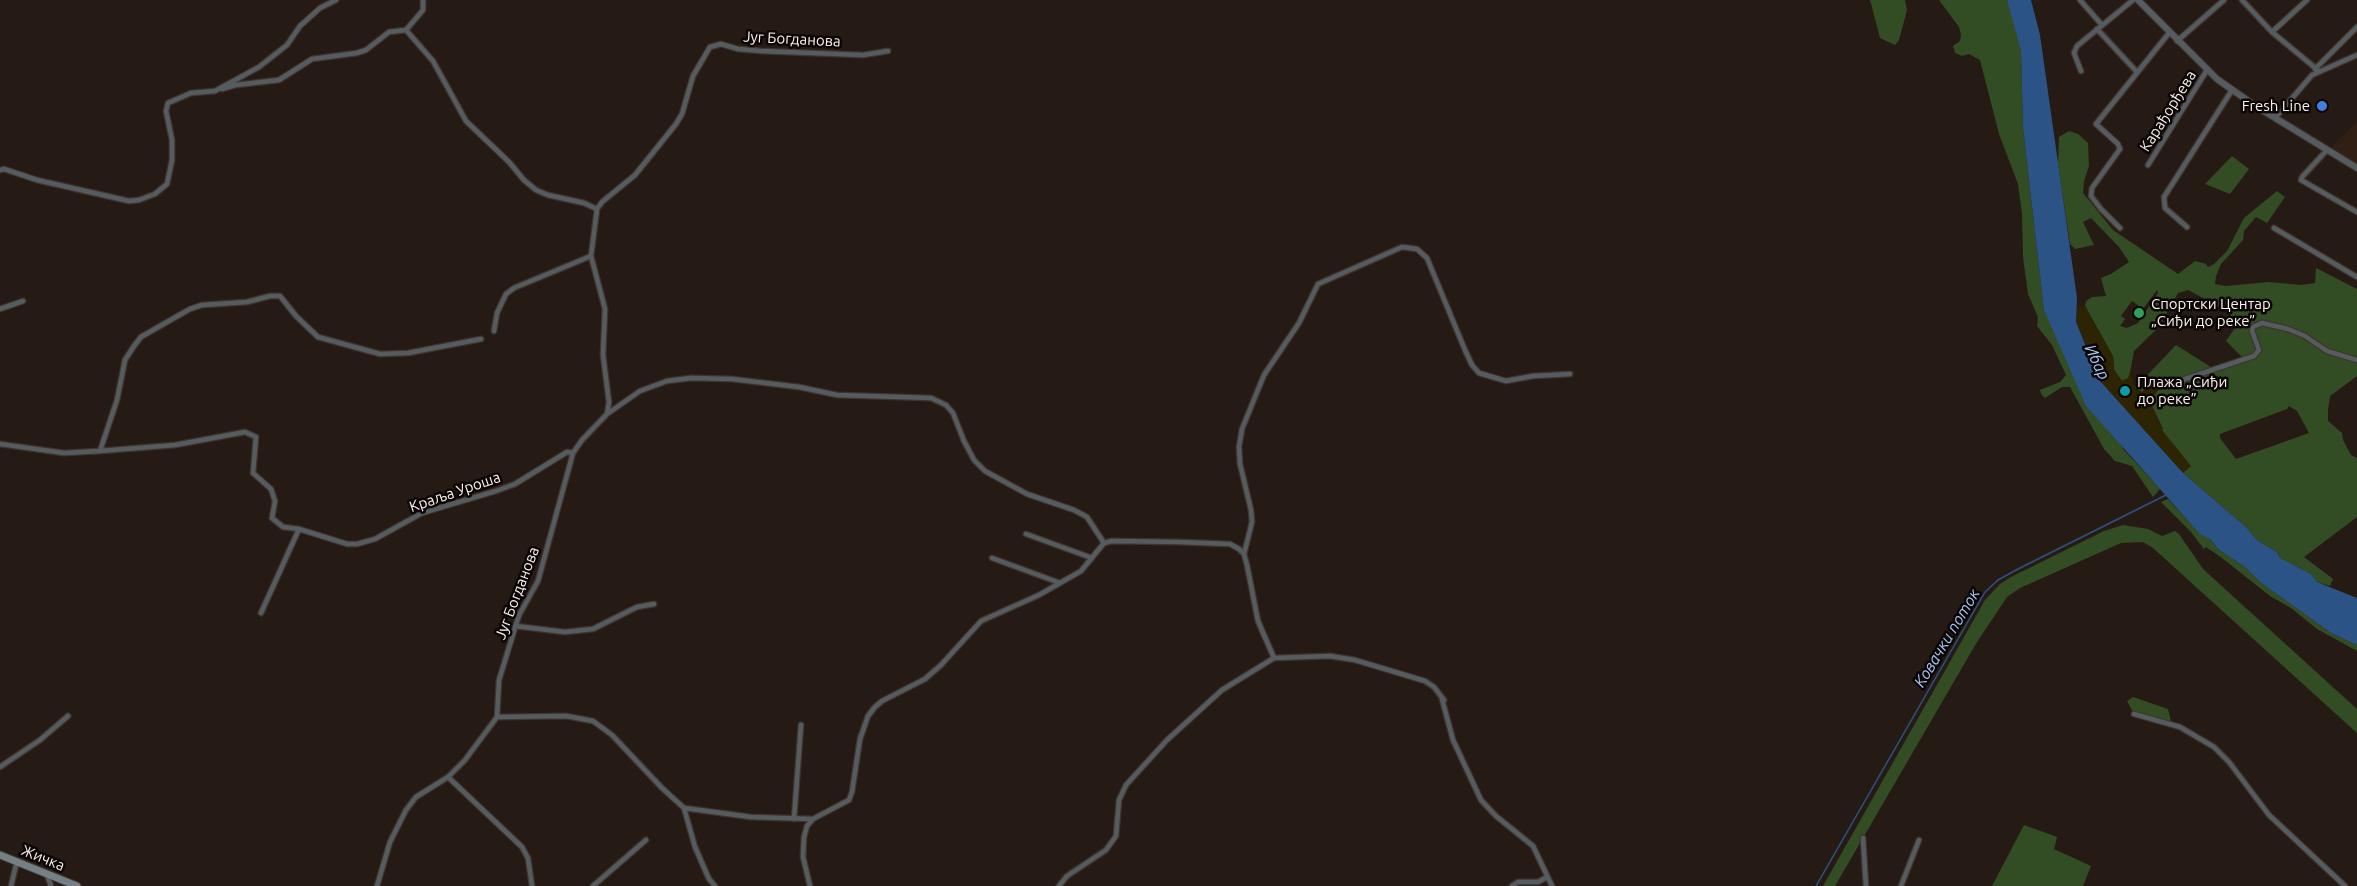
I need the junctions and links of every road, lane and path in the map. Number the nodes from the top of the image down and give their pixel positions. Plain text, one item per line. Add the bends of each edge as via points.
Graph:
1 (336, 0) edge
2 (423, 0) edge
3 (2080, 0) edge
4 (2133, 0) edge
5 (2138, 0) edge
6 (2224, 0) edge
7 (2242, 0) edge
8 (2307, 0) edge
9 (2100, 27) junction
10 (2357, 27) edge
11 (406, 30) junction
12 (2272, 32) junction
13 (2169, 33) junction
14 (2177, 41) junction
15 (888, 51) dead end
16 (2357, 55) edge
17 (2317, 69) junction
18 (2207, 70) junction
19 (2081, 71) dead end
20 (2137, 72) junction
21 (2232, 90) junction
22 (215, 91) junction
23 (2275, 118) junction
24 (2327, 150) junction
25 (2148, 165) dead end
26 (2357, 168) edge
27 (2, 169) edge
28 (597, 209) junction
29 (2357, 212) edge
30 (2187, 227) dead end
31 (2120, 228) dead end
32 (2274, 228) dead end
33 (591, 256) junction
34 (2357, 277) edge
35 (23, 301) dead end
36 (0, 309) edge
37 (494, 331) dead end
38 (481, 339) dead end
39 (2357, 360) edge
40 (1570, 374) dead end
41 (2170, 384) dead end
42 (607, 414) junction
43 (0, 444) edge
44 (100, 451) junction
45 (573, 453) junction
46 (299, 529) junction
47 (1026, 534) dead end
48 (1104, 543) junction
49 (1244, 554) junction
50 (992, 558) dead end
51 (1092, 558) junction
52 (1060, 583) junction
53 (654, 604) dead end
54 (261, 613) dead end
55 (515, 626) junction
56 (1274, 658) junction
57 (1441, 695) junction
58 (1444, 700) dead end
59 (2134, 714) dead end
60 (69, 716) dead end
61 (497, 717) junction
62 (801, 725) dead end
63 (0, 767) edge
64 (448, 777) junction
65 (684, 808) junction
66 (794, 819) junction
67 (813, 819) junction
68 (1863, 838) dead end
69 (646, 840) dead end
70 (1919, 840) dead end
71 (0, 855) edge
72 (17, 861) junction
73 (47, 874) junction
74 (1547, 877) junction
75 (11, 886) edge
76 (51, 886) edge
77 (76, 886) edge
78 (377, 886) edge
79 (532, 886) edge
80 (593, 886) edge
81 (715, 886) edge
82 (810, 886) edge
83 (1059, 886) edge
84 (1512, 886) edge
85 (1552, 886) edge
86 (1866, 886) edge
87 (1901, 886) edge
88 (2345, 886) edge

1 - 22 street via 300,26 278,54
2 - 11 street via 423,10
3 - 9 street
4 - 9 street
5 - 13 street, Карађорђева
6 - 14 street
7 - 12 street
8 - 12 street
9 - 19 street via 2077,46 2074,53
9 - 20 street
10 - 17 street
11 - 22 street via 389,33 357,53 312,59 279,80
11 - 28 street via 433,61 466,121 524,180 548,195
12 - 17 street
13 - 14 street, Карађорђева
13 - 20 street
14 - 18 street, Карађорђева
15 - 28 street, Југ Богданова via 863,55 738,50 721,44 710,47 693,76 676,124 635,176
16 - 17 street
17 - 23 street
18 - 21 street, Карађорђева
18 - 25 street, Карађорђева
20 - 31 street via 2096,124 2120,149 2092,188 2091,196
21 - 23 street, Карађорђева
21 - 30 street via 2164,197 2165,208
22 - 27 street via 190,93 168,103 172,160 167,183 155,194 139,200 129,201
23 - 24 street, Карађорђева
24 - 26 street, Карађорђева
24 - 29 street via 2301,180
28 - 33 street
32 - 34 street
33 - 37 street via 506,294
33 - 42 street via 605,309
35 - 36 street
38 - 44 street via 408,353 380,354 318,338 280,296 202,305 141,337 134,346 125,360
39 - 41 street via 2327,351 2288,329 2258,324 2253,327 2252,336 2258,354
40 - 49 street via 1506,381 1479,374 1472,366 1427,258 1417,249 1402,247 1318,284 1299,323 1264,375 1242,429 1240,464 1252,522
42 - 45 street, Југ Богданова
42 - 48 street, Југ Богданова via 640,391 667,381 691,378 743,380 837,395 931,398 953,413 974,460 985,471 1027,494 1087,517
43 - 44 street via 64,453
44 - 46 street, Краља Уроша via 175,445 245,432 256,437 253,473 271,489 275,501 272,518 283,527
45 - 46 street, Краља Уроша via 567,452 515,484 422,513 367,542 347,544
45 - 55 street, Југ Богданова via 538,581
46 - 54 street
47 - 51 street
48 - 49 street via 1230,544
48 - 51 street
49 - 56 street via 1258,621
50 - 52 street
51 - 52 street via 1081,571
52 - 67 street via 981,621 925,679 875,707 860,739 849,800
53 - 55 street via 637,607 593,629 565,632
55 - 61 street, Југ Богданова via 499,680
56 - 57 street via 1330,656 1355,660 1425,681
56 - 83 street via 1221,690 1167,740 1126,785 1119,800 1116,836 1109,846
57 - 58 street
57 - 74 street via 1453,740 1481,800 1533,846
59 - 88 street via 2180,727 2214,747 2269,815
60 - 63 street
61 - 64 street
61 - 65 street via 566,716 593,721 612,735
62 - 66 street
64 - 78 street via 416,797 406,810 390,842
64 - 79 street via 522,847 528,858
65 - 66 street
65 - 81 street via 695,847
66 - 67 street
67 - 82 street via 807,825 803,857
68 - 86 street
69 - 80 street
70 - 87 street
71 - 72 main road, Жичка
72 - 73 main road, Жичка
72 - 75 street
73 - 76 street
73 - 77 main road, Жичка
74 - 84 street
74 - 85 street

